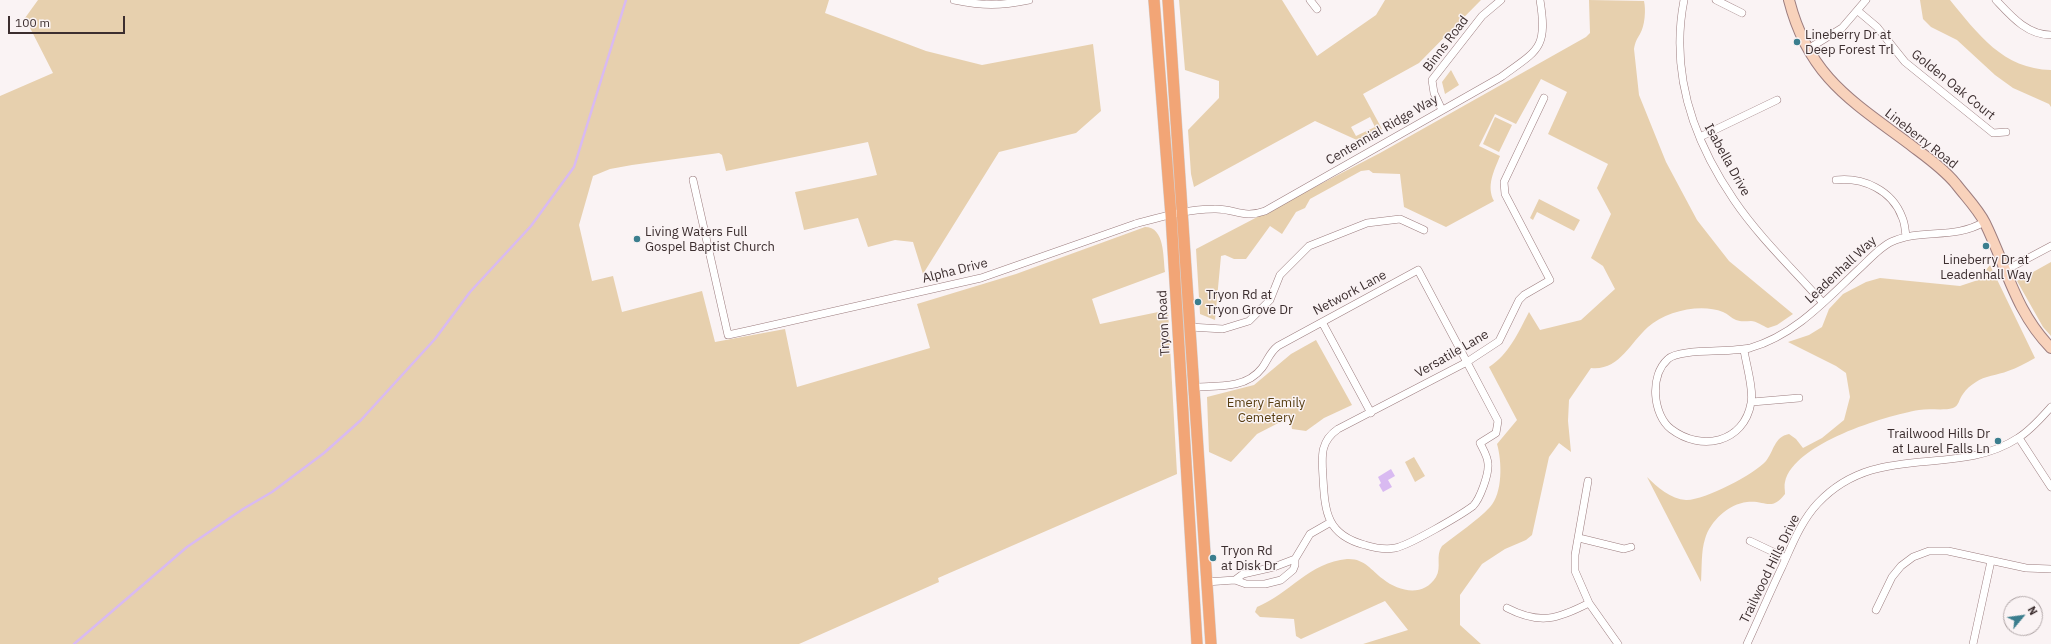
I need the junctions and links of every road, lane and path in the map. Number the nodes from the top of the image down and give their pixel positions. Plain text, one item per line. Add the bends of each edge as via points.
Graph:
1 (954, 0) edge
2 (1029, 0) edge
3 (1154, 0) edge
4 (1168, 0) edge
5 (1310, 0) edge
6 (1500, 0) edge
7 (1540, 0) edge
8 (1684, 0) edge
9 (1716, 0) edge
10 (1789, 0) edge
11 (1866, 0) edge
12 (1996, 0) edge
13 (1318, 9) dead end
14 (1858, 11) junction
15 (1742, 13) dead end
16 (2051, 35) edge
17 (1808, 48) junction
18 (1544, 98) dead end
19 (1777, 100) dead end
20 (1442, 110) junction
21 (2006, 132) dead end
22 (1700, 137) junction
23 (693, 180) dead end
24 (1836, 180) dead end
25 (1183, 213) junction
26 (1171, 215) junction
27 (1984, 222) junction
28 (1424, 230) dead end
29 (1906, 236) junction
30 (2051, 246) edge
31 (2004, 271) junction
32 (1823, 303) junction
33 (1322, 322) junction
34 (1190, 328) junction
35 (2051, 348) edge
36 (1744, 350) junction
37 (1467, 362) junction
38 (1194, 387) junction
39 (1800, 398) dead end
40 (1752, 402) junction
41 (2051, 407) edge
42 (1371, 413) junction
43 (2018, 438) junction
44 (1588, 481) dead end
45 (2051, 487) edge
46 (1331, 522) junction
47 (1579, 538) junction
48 (1750, 541) dead end
49 (1631, 547) dead end
50 (1786, 558) junction
51 (1295, 559) junction
52 (1991, 561) junction
53 (2051, 569) edge
54 (1235, 580) junction
55 (1206, 582) junction
56 (1589, 603) junction
57 (1507, 608) dead end
58 (1876, 610) dead end
59 (1749, 643) edge
60 (1197, 644) edge
61 (1211, 644) edge
62 (1618, 644) edge
63 (1973, 644) edge

1 - 2 street via 999,6
3 - 26 main road, Tryon Road
4 - 25 main road, Tryon Road
5 - 13 street
6 - 20 street, Binns Road via 1482,16 1432,80 1434,94
7 - 20 street, Centennial Ridge Way via 1544,25 1538,48 1501,77
8 - 22 street, Isabella Drive via 1679,42 1682,75 1691,119
9 - 15 street
10 - 17 street, Lineberry Road
11 - 14 street
12 - 16 street via 2017,22 2031,30
14 - 17 street via 1842,28
14 - 21 street, Golden Oak Court via 1877,27 1896,53 1917,73 1993,133
17 - 27 street, Lineberry Road via 1825,75 1852,102 1946,174
18 - 37 street, Versatile Lane via 1503,188 1550,280 1519,300 1499,341
19 - 22 street
20 - 25 street, Centennial Ridge Way via 1265,210 1250,215 1213,209
22 - 32 street, Isabella Drive via 1735,201
23 - 26 street, Alpha Drive via 728,335 981,278 1135,224
24 - 29 street via 1856,179 1890,198 1903,218
25 - 26 street, Alpha Drive
25 - 34 main road, Tryon Road
26 - 60 main road, Tryon Road
27 - 29 street, Leadenhall Way via 1964,231
27 - 31 street, Lineberry Road
28 - 34 street via 1400,219 1367,223 1309,246 1280,275 1270,300 1249,321 1223,328
29 - 32 street, Leadenhall Way via 1889,242
30 - 31 street
31 - 35 street, Lineberry Road via 2024,313 2038,335
32 - 36 street, Leadenhall Way via 1779,336
33 - 37 street, Network Lane via 1418,270
33 - 38 street, Network Lane via 1278,346 1270,353 1261,369 1243,382
33 - 42 street
34 - 38 main road, Tryon Road
36 - 40 street, Leadenhall Way
36 - 40 street, Leadenhall Way via 1677,353 1667,359 1660,369 1658,380 1658,410 1662,421 1681,437 1690,441 1714,442 1745,421
37 - 42 street, Versatile Lane
37 - 46 street via 1498,422 1496,433 1480,443 1488,464 1477,502 1467,510 1396,548 1380,548 1348,540
38 - 55 main road, Tryon Road
39 - 40 street
41 - 43 street, Trailwood Hills Drive via 2038,422
42 - 46 street, Versatile Lane via 1332,433 1324,444 1322,455 1325,505
43 - 45 street
43 - 50 street, Trailwood Hills Drive via 1998,449 1972,456 1889,465 1852,478 1833,489 1817,504 1799,530
44 - 47 street
46 - 51 street via 1310,534
47 - 49 street via 1624,549
47 - 56 street via 1575,555 1576,571
48 - 50 street
50 - 59 street, Trailwood Hills Drive
51 - 54 street via 1243,574
51 - 54 street via 1293,570 1275,582 1253,584
52 - 53 street via 2026,568
52 - 58 street via 1948,551 1929,551 1913,557 1892,577
52 - 63 street
54 - 55 street
55 - 61 main road, Tryon Road
56 - 57 street via 1558,617 1537,619 1522,616
56 - 62 street

